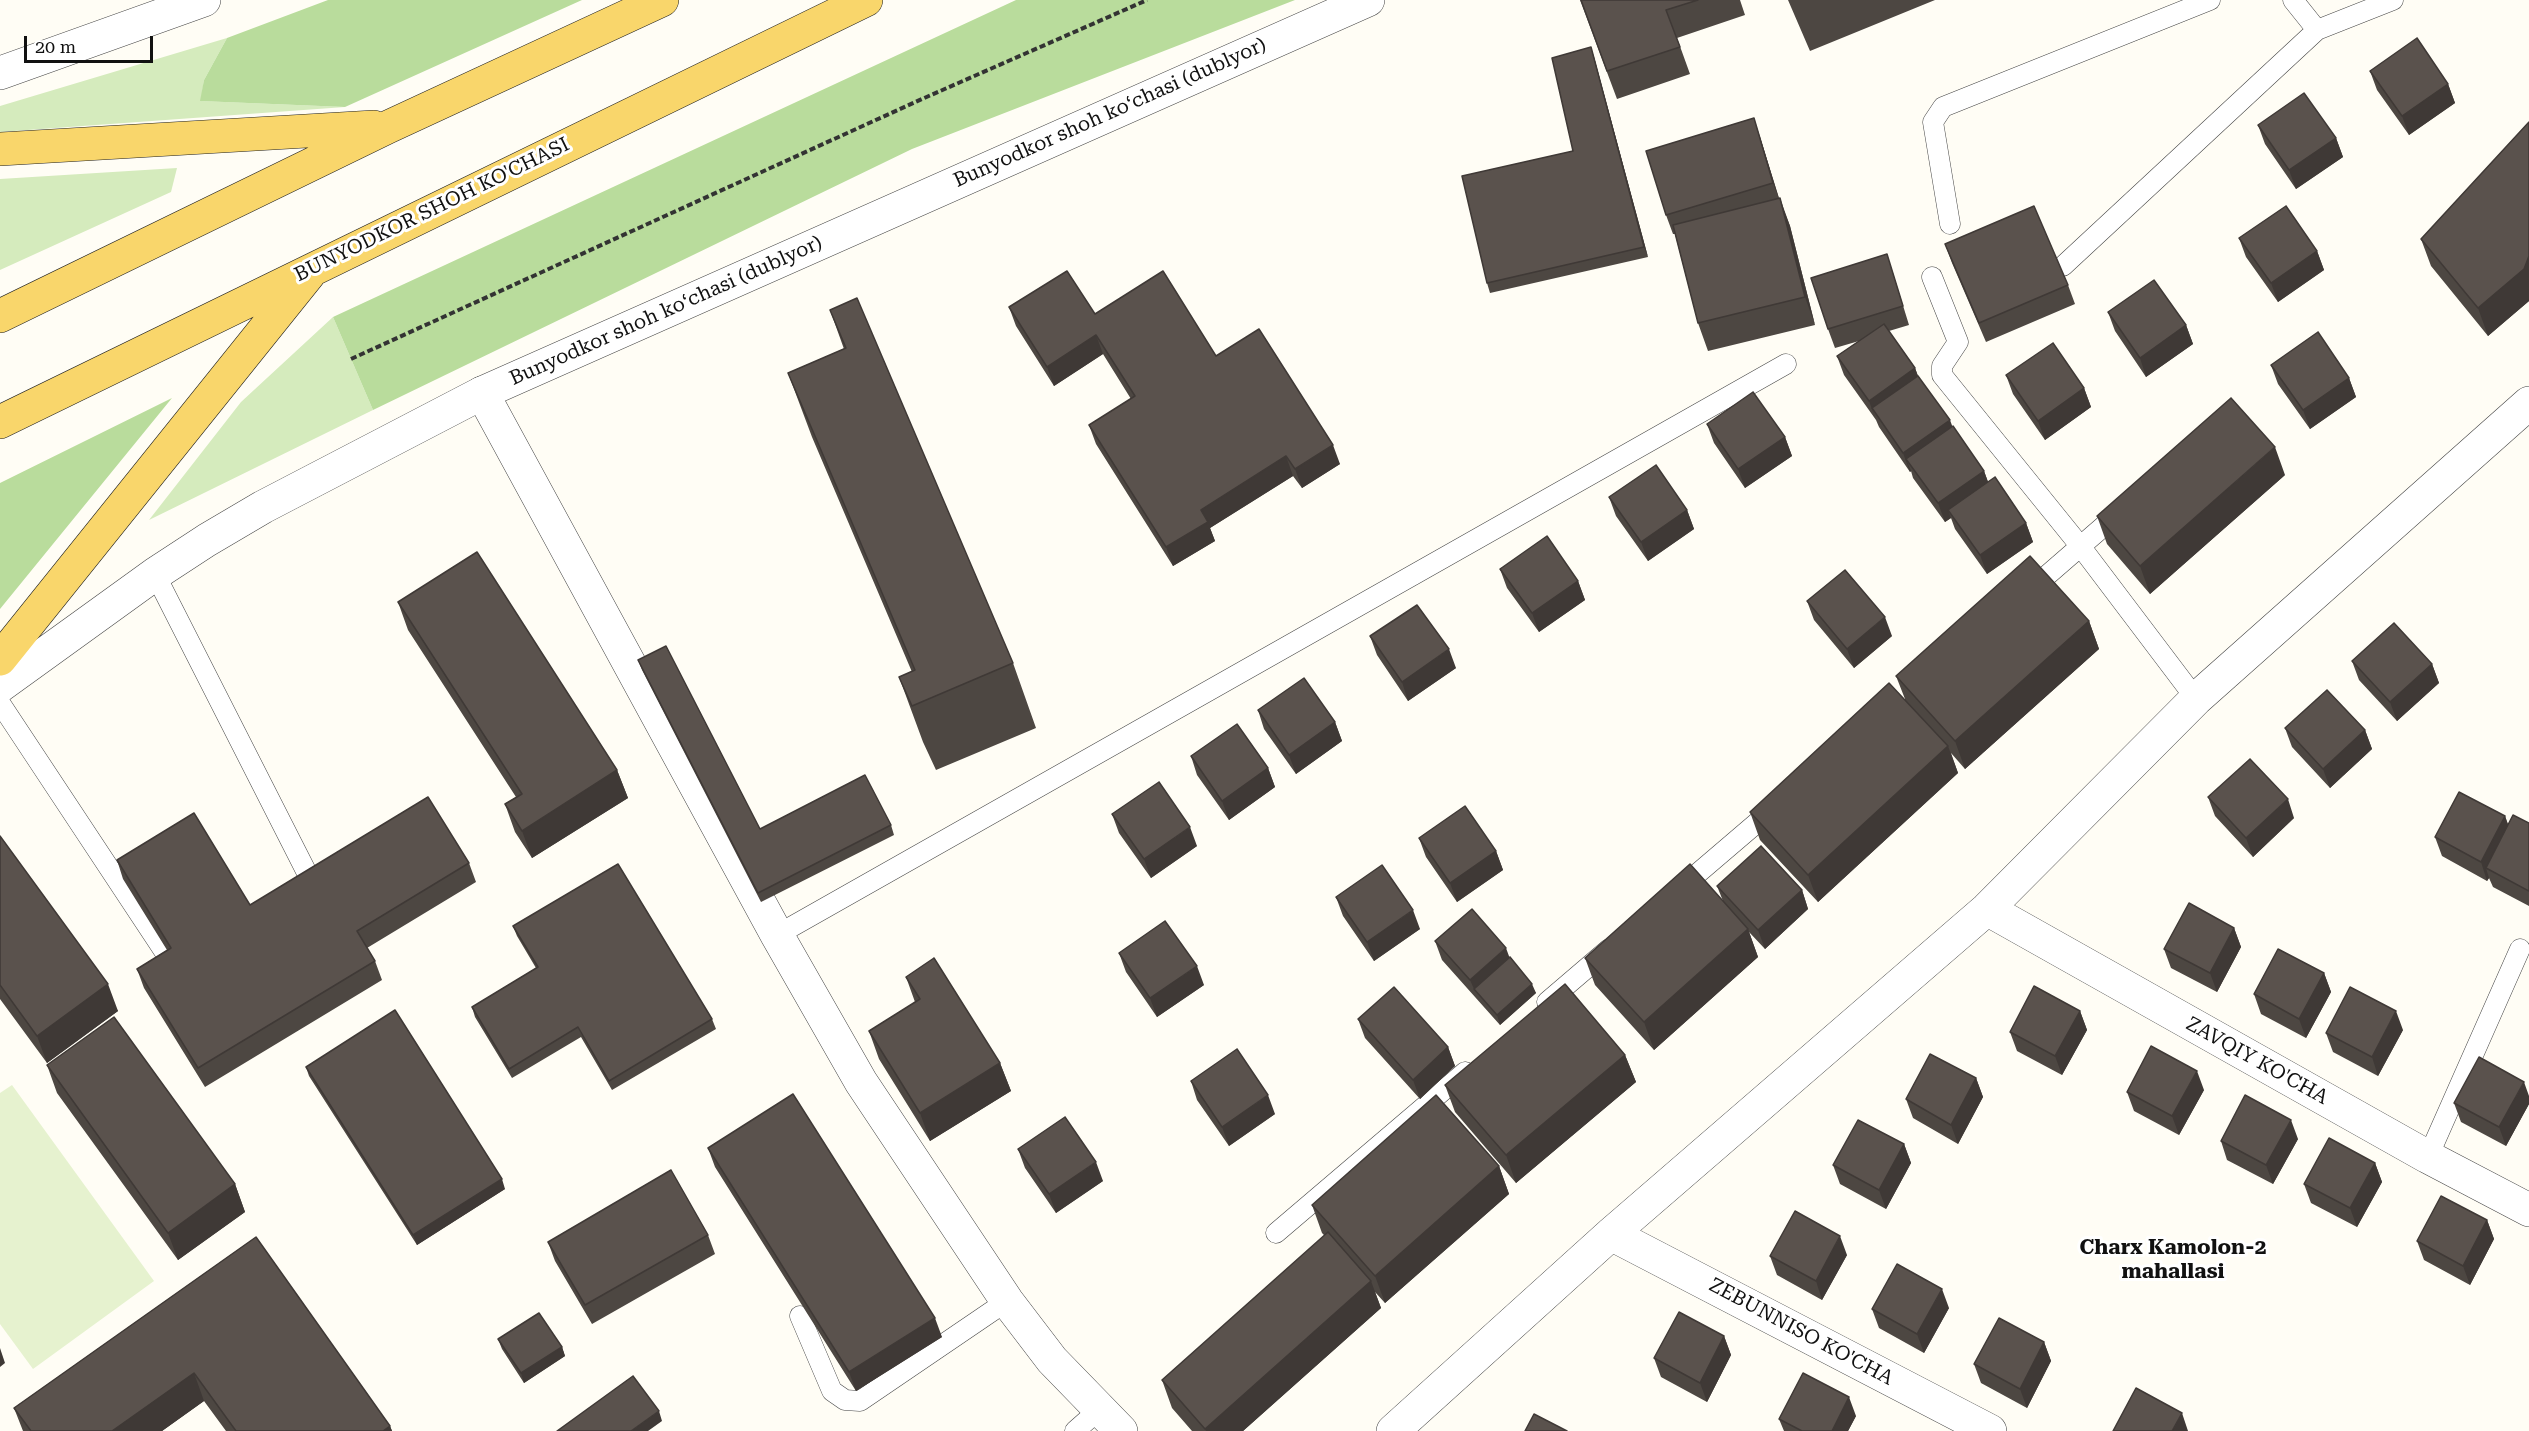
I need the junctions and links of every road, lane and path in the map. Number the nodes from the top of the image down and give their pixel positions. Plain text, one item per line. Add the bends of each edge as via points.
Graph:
1 (204, 0) edge
2 (662, 0) edge
3 (866, 0) edge
4 (1147, 0) edge
5 (1368, 0) edge
6 (2210, 0) edge
7 (2293, 0) edge
8 (2393, 0) edge
9 (2317, 30) junction
10 (0, 73) edge
11 (388, 127) junction
12 (0, 149) edge
13 (1950, 224) dead end
14 (2063, 266) edge
15 (314, 267) junction
16 (1932, 277) dead end
17 (0, 316) edge
18 (351, 359) dead end
19 (1786, 364) dead end
20 (482, 393) junction
21 (2529, 403) edge
22 (0, 422) edge
23 (2134, 500) edge
24 (2081, 547) junction
25 (154, 574) junction
26 (2017, 601) edge
27 (0, 659) edge
28 (0, 686) edge
29 (2196, 699) junction
30 (0, 703) edge
31 (1791, 794) edge
32 (307, 873) edge
33 (1665, 902) edge
34 (1987, 909) junction
35 (777, 935) junction
36 (1619, 940) edge
37 (2520, 949) dead end
38 (166, 954) edge
39 (1529, 1017) edge
40 (1484, 1056) edge
41 (2428, 1157) junction
42 (2529, 1210) edge
43 (1276, 1233) dead end
44 (1611, 1234) junction
45 (1007, 1301) junction
46 (800, 1316) edge
47 (1111, 1420) edge
48 (1075, 1431) edge
49 (1392, 1431) edge
50 (1990, 1431) edge

1 - 10 street
2 - 11 main road
3 - 15 main road, BUNYODKOR SHOH KO'CHASI
4 - 18 path
5 - 20 street, Bunyodkor shoh koʻchasi (dublyor)
6 - 13 lane via 1944,107 1933,122
7 - 9 lane
8 - 9 lane
9 - 14 lane
11 - 12 main road
11 - 17 main road
15 - 22 main road, BUNYODKOR SHOH KO'CHASI
15 - 27 main road
16 - 24 lane via 1958,342 1942,366 1942,375
19 - 35 lane
20 - 25 street, Bunyodkor shoh koʻchasi (dublyor) via 263,507
20 - 35 street
21 - 29 street
23 - 24 lane
24 - 26 lane
24 - 29 lane
25 - 28 street, Bunyodkor shoh koʻchasi (dublyor)
25 - 32 lane
29 - 34 street
30 - 38 lane
31 - 33 lane
34 - 41 street, ZAVQIY KO'CHA
34 - 44 street
35 - 45 street via 861,1082
36 - 39 lane
37 - 41 lane
40 - 43 lane
41 - 42 street, ZAVQIY KO'CHA
44 - 49 street
44 - 50 street, ZEBUNNISO KO'CHA
45 - 46 lane via 860,1401 845,1400 832,1391
45 - 47 street via 1052,1360
47 - 48 lane

